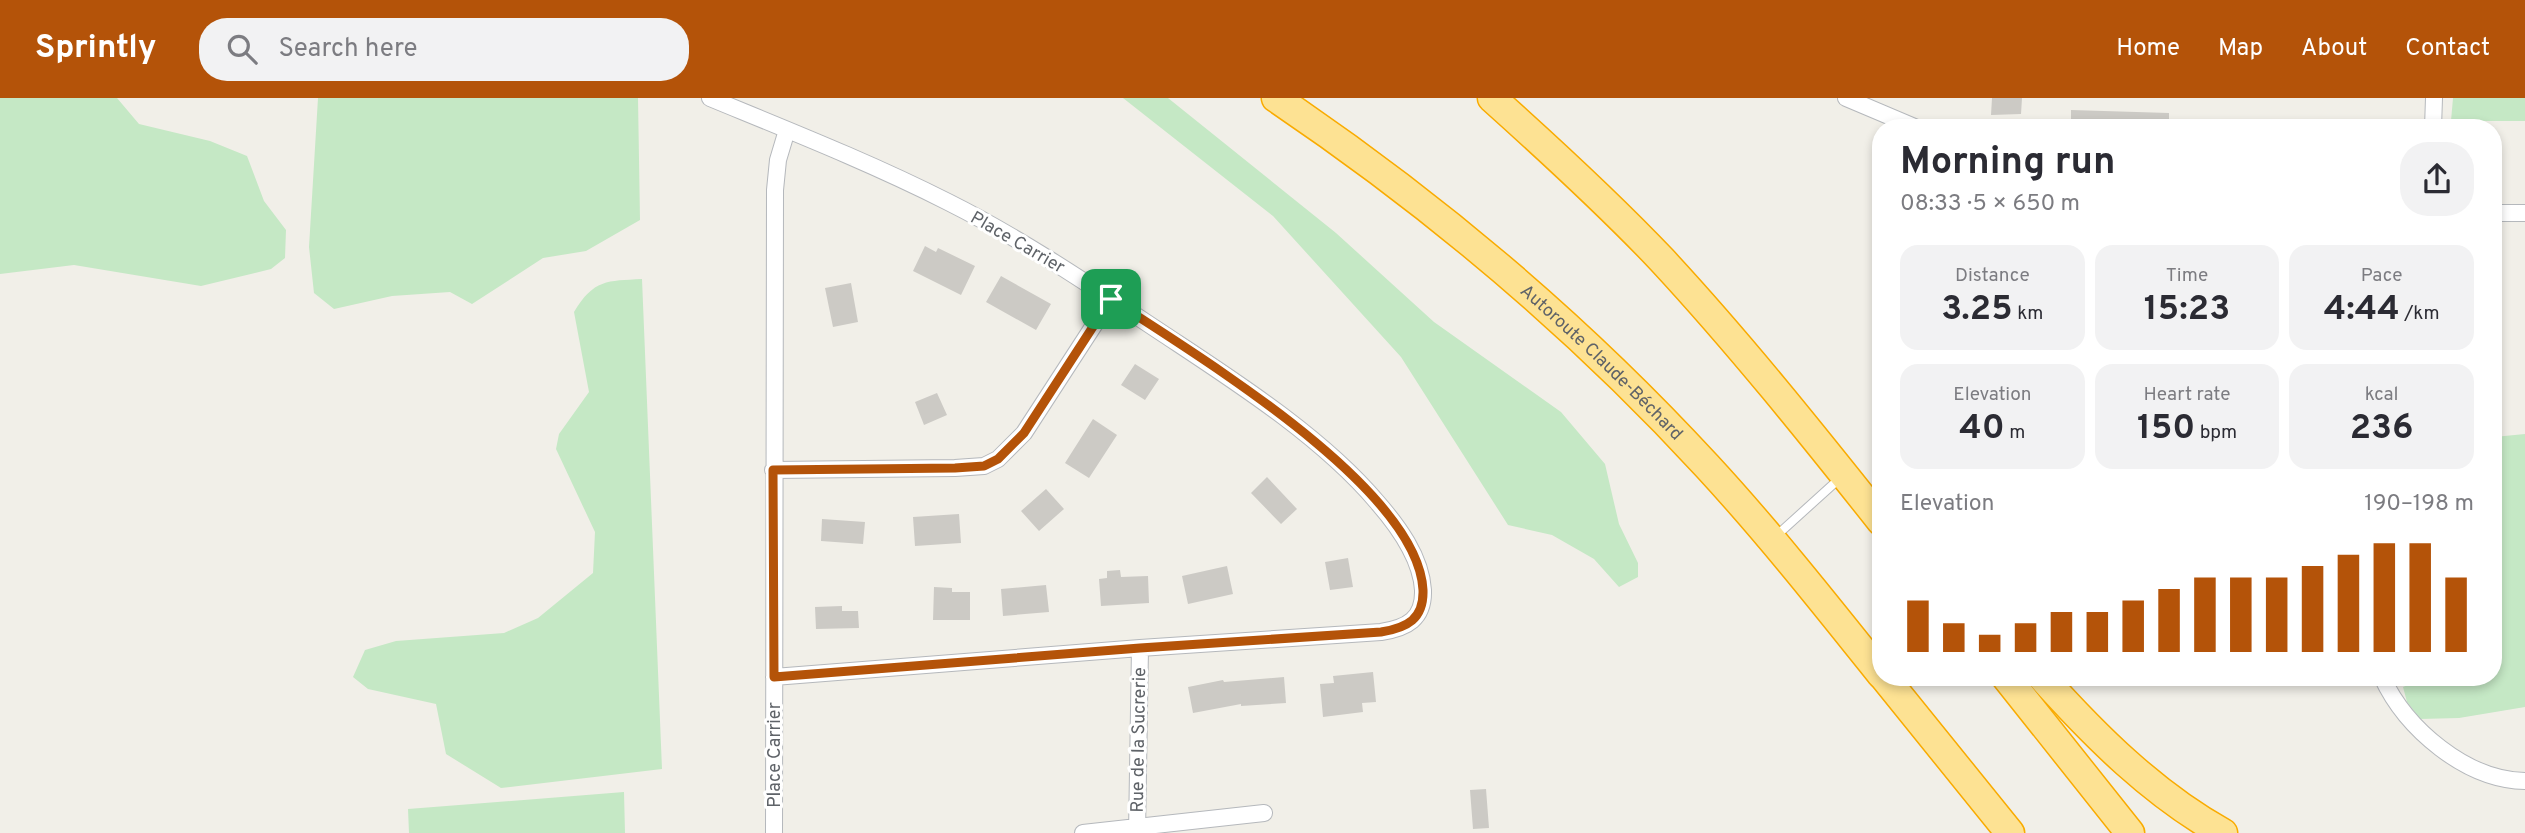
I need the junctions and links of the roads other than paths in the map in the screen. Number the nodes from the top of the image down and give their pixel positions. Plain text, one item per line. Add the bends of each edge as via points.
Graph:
1 (710, 98) edge
2 (1276, 98) edge
3 (1492, 98) edge
4 (1846, 98) edge
5 (2434, 98) edge
6 (1896, 119) edge
7 (2433, 119) edge
8 (787, 130) junction
9 (2525, 212) edge
10 (2502, 213) edge
11 (1650, 248) junction
12 (1111, 299) junction
13 (773, 470) junction
14 (1844, 475) junction
15 (1872, 485) edge
16 (1872, 510) edge
17 (1771, 540) junction
18 (1140, 648) junction
19 (1872, 662) edge
20 (774, 677) junction
21 (1892, 686) edge
22 (2013, 686) edge
23 (2051, 686) edge
24 (2387, 686) edge
25 (2525, 781) edge
26 (1264, 813) dead end
27 (1137, 829) edge
28 (2128, 831) edge
29 (774, 833) edge
30 (1083, 833) edge
31 (2009, 833) edge
32 (2223, 833) edge

1 - 8 street, Place Carrier
2 - 17 highway, Autoroute Claude-Béchard via 1394,181 1524,288 1649,406
3 - 11 highway
4 - 6 street
5 - 7 street
8 - 12 street, Place Carrier via 948,202
8 - 13 street, Place Carrier via 775,175
9 - 10 street
11 - 14 highway via 1712,315
11 - 15 highway via 1780,375
12 - 13 street via 1024,433 998,459 984,466 955,468
12 - 18 street, Place Carrier via 1211,365 1333,458 1392,521 1411,551 1422,581 1418,616 1395,630
13 - 20 street, Place Carrier
14 - 16 highway
14 - 17 lane
17 - 19 highway, Autoroute Claude-Béchard
18 - 20 street, Place Carrier
18 - 27 street, Rue de la Sucrerie
20 - 29 street, Place Carrier
21 - 31 highway, Autoroute Claude-Béchard
22 - 28 highway
23 - 32 highway via 2148,781
24 - 25 street via 2401,709 2446,751 2489,774
26 - 27 street
27 - 30 street

